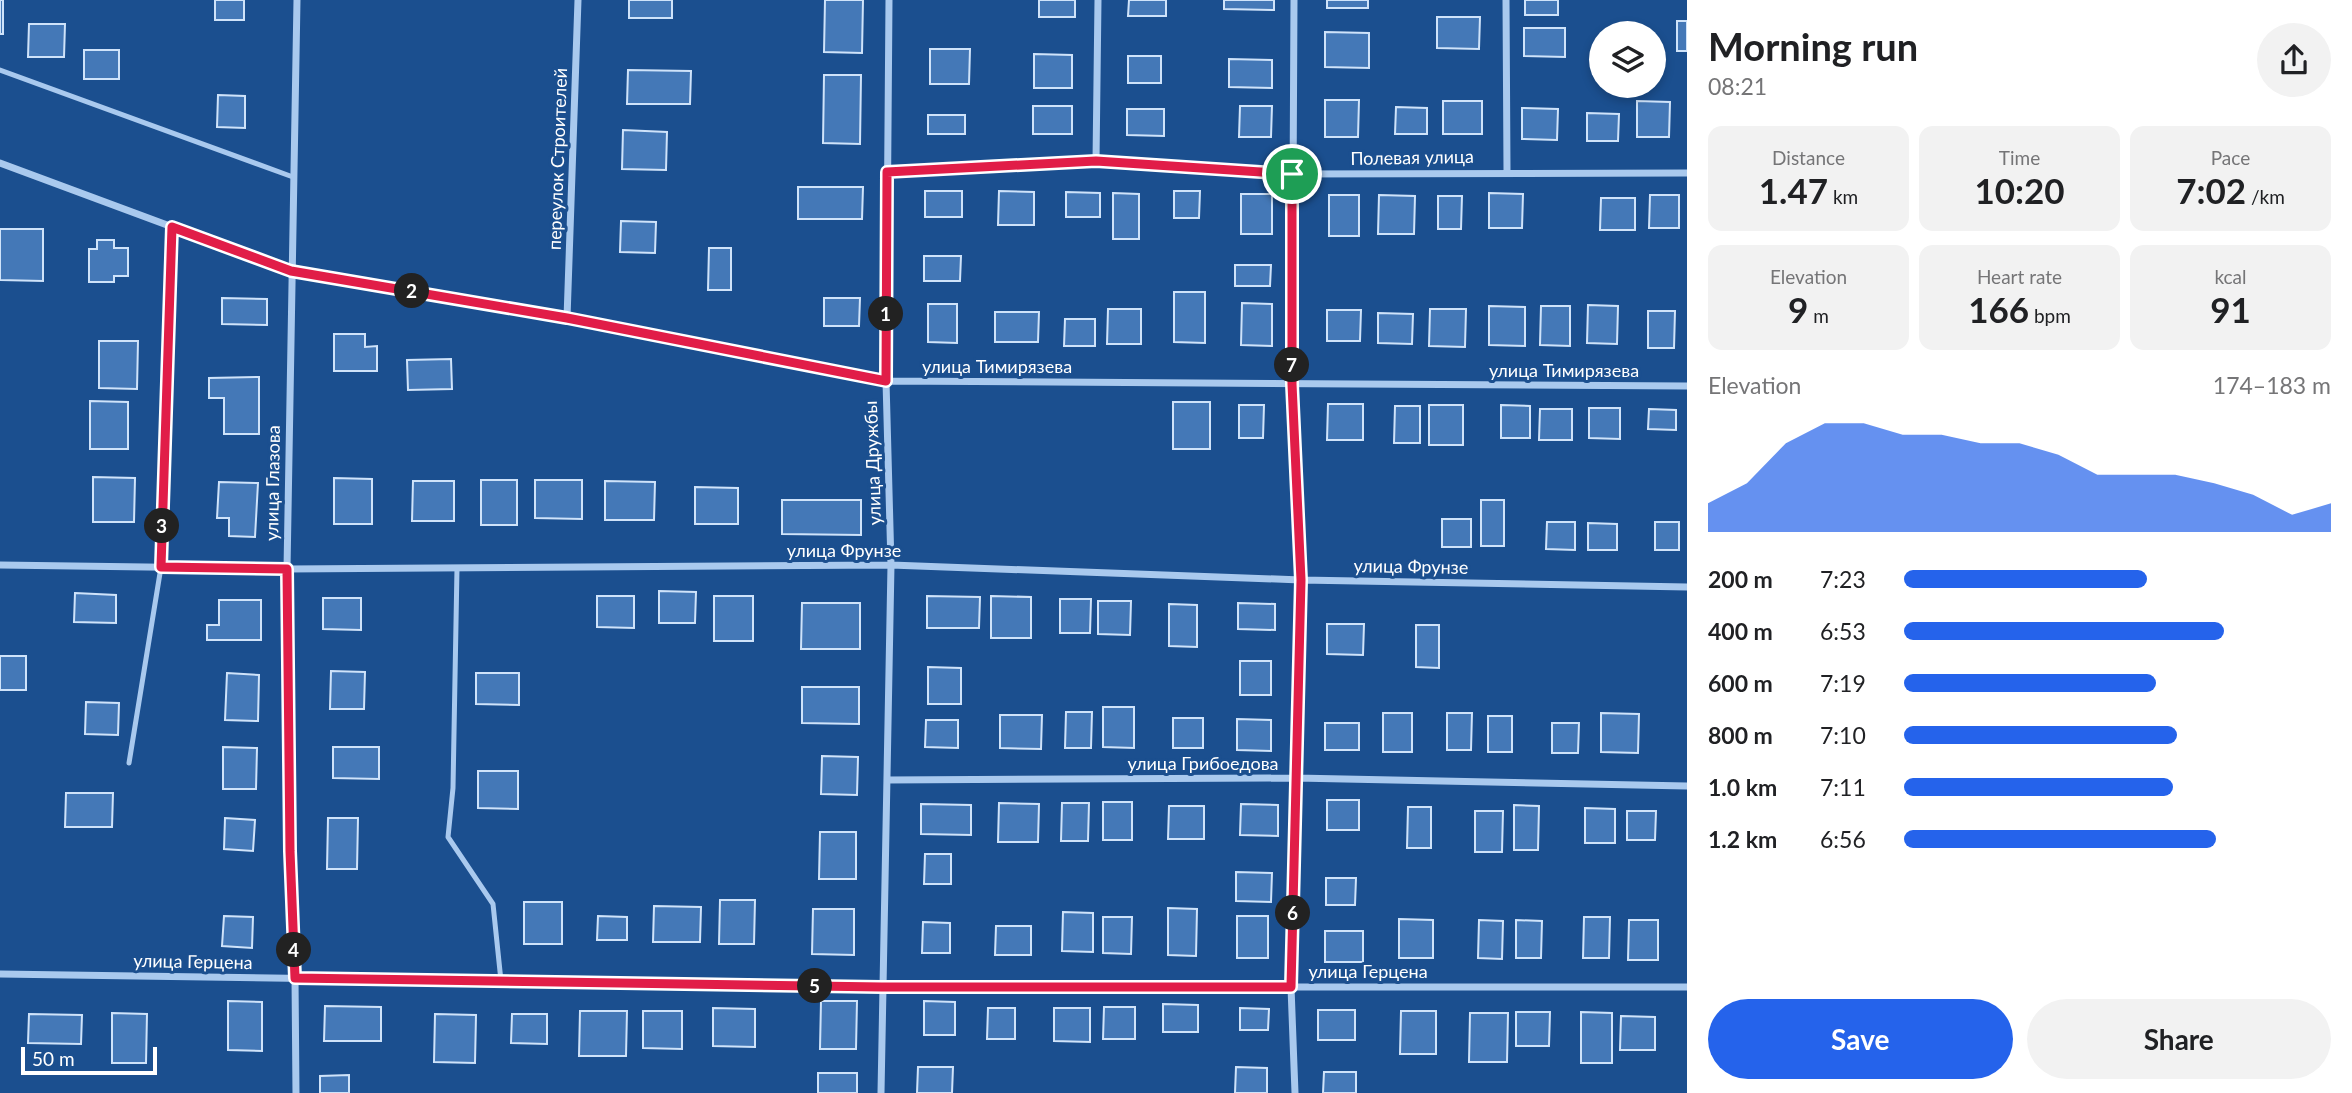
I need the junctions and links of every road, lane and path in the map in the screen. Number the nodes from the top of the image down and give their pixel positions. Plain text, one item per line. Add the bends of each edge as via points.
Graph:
1 (297, 0) edge
2 (578, 0) edge
3 (890, 0) edge
4 (1098, 0) edge
5 (1294, 0) edge
6 (1506, 0) edge
7 (0, 70) edge
8 (1096, 161) junction
9 (0, 163) edge
10 (887, 172) junction
11 (1507, 172) junction
12 (1687, 173) edge
13 (1292, 174) junction
14 (293, 177) junction
15 (172, 227) junction
16 (291, 271) junction
17 (567, 318) junction
18 (886, 381) junction
19 (1292, 384) junction
20 (1687, 386) edge
21 (0, 565) edge
22 (891, 565) junction
23 (161, 567) junction
24 (457, 568) junction
25 (287, 569) junction
26 (1301, 580) junction
27 (1687, 587) edge
28 (129, 763) dead end
29 (1296, 778) junction
30 (887, 779) junction
31 (1687, 786) edge
32 (0, 974) edge
33 (295, 978) junction
34 (501, 981) junction
35 (882, 987) junction
36 (1291, 987) junction
37 (1687, 987) edge
38 (296, 1093) edge
39 (881, 1093) edge
40 (1295, 1093) edge

1 - 14 street, улица Глазова
2 - 17 street, переулок Строителей
3 - 10 street, улица Дружбы
4 - 8 street
5 - 13 street
6 - 11 street
7 - 14 lane
8 - 10 street, Полевая улица
8 - 13 street, Полевая улица
9 - 15 street, улица Тимирязева
10 - 18 street, улица Дружбы
11 - 12 street, Полевая улица
11 - 13 street, Полевая улица
13 - 19 street
14 - 16 street, улица Глазова
15 - 16 street, улица Тимирязева
15 - 23 lane
16 - 17 street, улица Тимирязева
16 - 25 street, улица Глазова
17 - 18 street, улица Тимирязева
18 - 19 street, улица Тимирязева
18 - 22 street, улица Дружбы
19 - 20 street, улица Тимирязева
19 - 26 street
21 - 23 street, улица Фрунзе
22 - 24 street, улица Фрунзе
22 - 26 street, улица Фрунзе
22 - 30 street, улица Дружбы
23 - 25 street, улица Фрунзе
23 - 28 lane
24 - 25 street, улица Фрунзе
24 - 34 lane via 448,837 493,904
25 - 33 street, улица Глазова
26 - 27 street, улица Фрунзе
26 - 29 street
29 - 30 street, улица Грибоедова
29 - 31 street, улица Грибоедова
29 - 36 street
30 - 35 street, улица Дружбы
32 - 33 street, улица Герцена
33 - 34 street, улица Герцена
33 - 38 street, улица Глазова
34 - 35 street, улица Герцена
35 - 36 street, улица Герцена
35 - 39 street, улица Дружбы
36 - 37 street, улица Герцена
36 - 40 street

